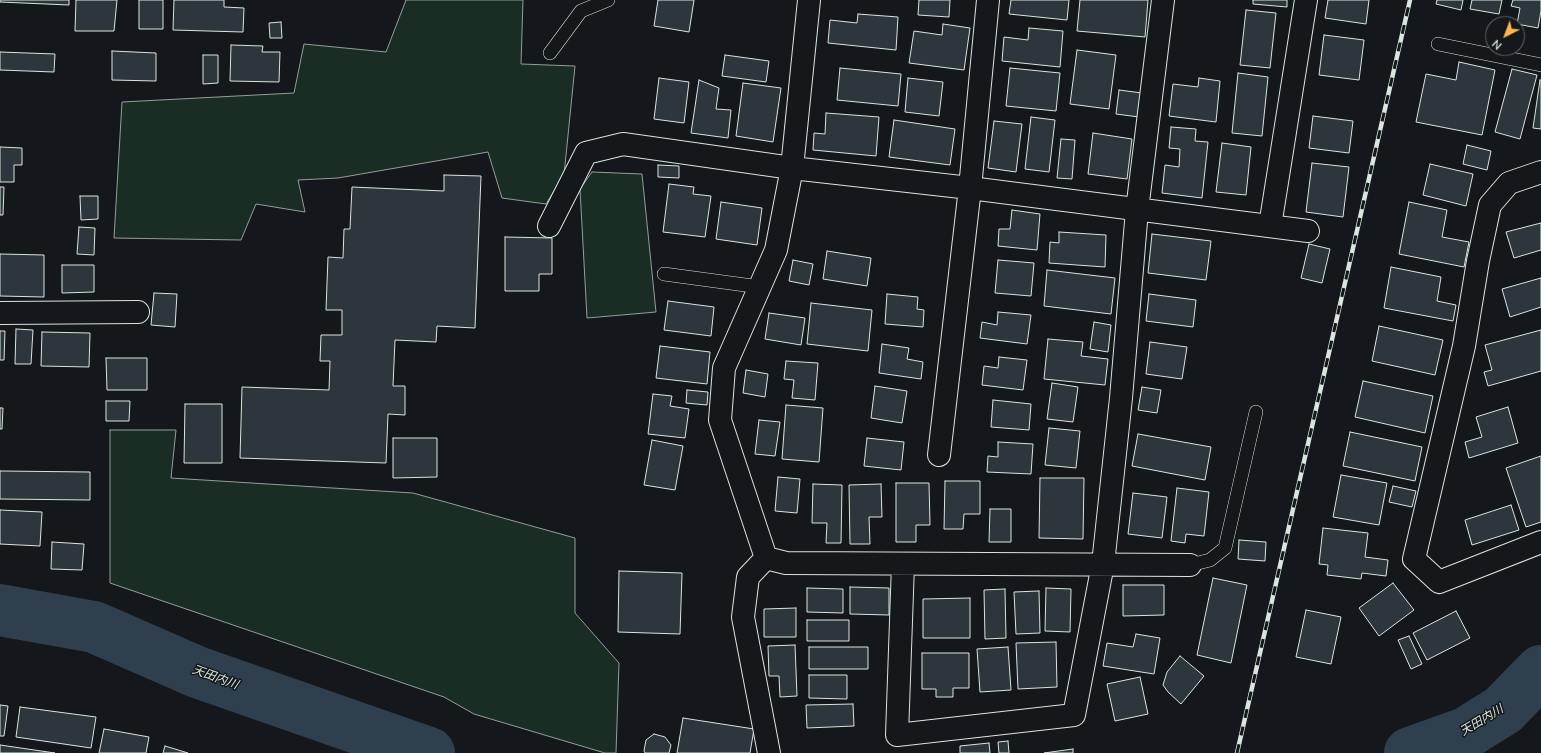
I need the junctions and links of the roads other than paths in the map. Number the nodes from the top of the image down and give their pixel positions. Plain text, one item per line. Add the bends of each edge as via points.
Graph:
1 (608, 0) edge
2 (809, 0) edge
3 (988, 0) edge
4 (1163, 0) edge
5 (1306, 0) edge
6 (1438, 44) dead end
7 (550, 53) dead end
8 (1541, 65) edge
9 (792, 168) junction
10 (1541, 172) edge
11 (970, 188) junction
12 (1137, 210) junction
13 (549, 226) dead end
14 (1270, 226) junction
15 (1308, 231) dead end
16 (664, 274) dead end
17 (760, 288) junction
18 (138, 312) dead end
19 (0, 313) edge
20 (1256, 412) dead end
21 (939, 454) dead end
22 (1541, 542) edge
23 (766, 558) junction
24 (903, 564) junction
25 (1103, 564) junction
26 (1190, 565) joint
27 (769, 753) edge

1 - 7 lane via 581,10
2 - 9 street
3 - 11 street
4 - 12 street
5 - 14 street
6 - 8 lane
9 - 11 street
9 - 13 street via 623,144 586,153
9 - 17 street via 776,250
10 - 22 street via 1509,183 1490,204 1464,346 1414,559 1439,582
11 - 12 street
11 - 21 street
12 - 14 street
12 - 25 street via 1121,398
14 - 15 street
16 - 17 lane
17 - 23 street via 724,368 720,420
18 - 19 street
20 - 26 lane via 1225,548 1210,560
23 - 24 street via 786,563
23 - 27 street via 748,578 743,617
24 - 25 street
24 - 25 street via 897,735 1074,715
25 - 26 street

